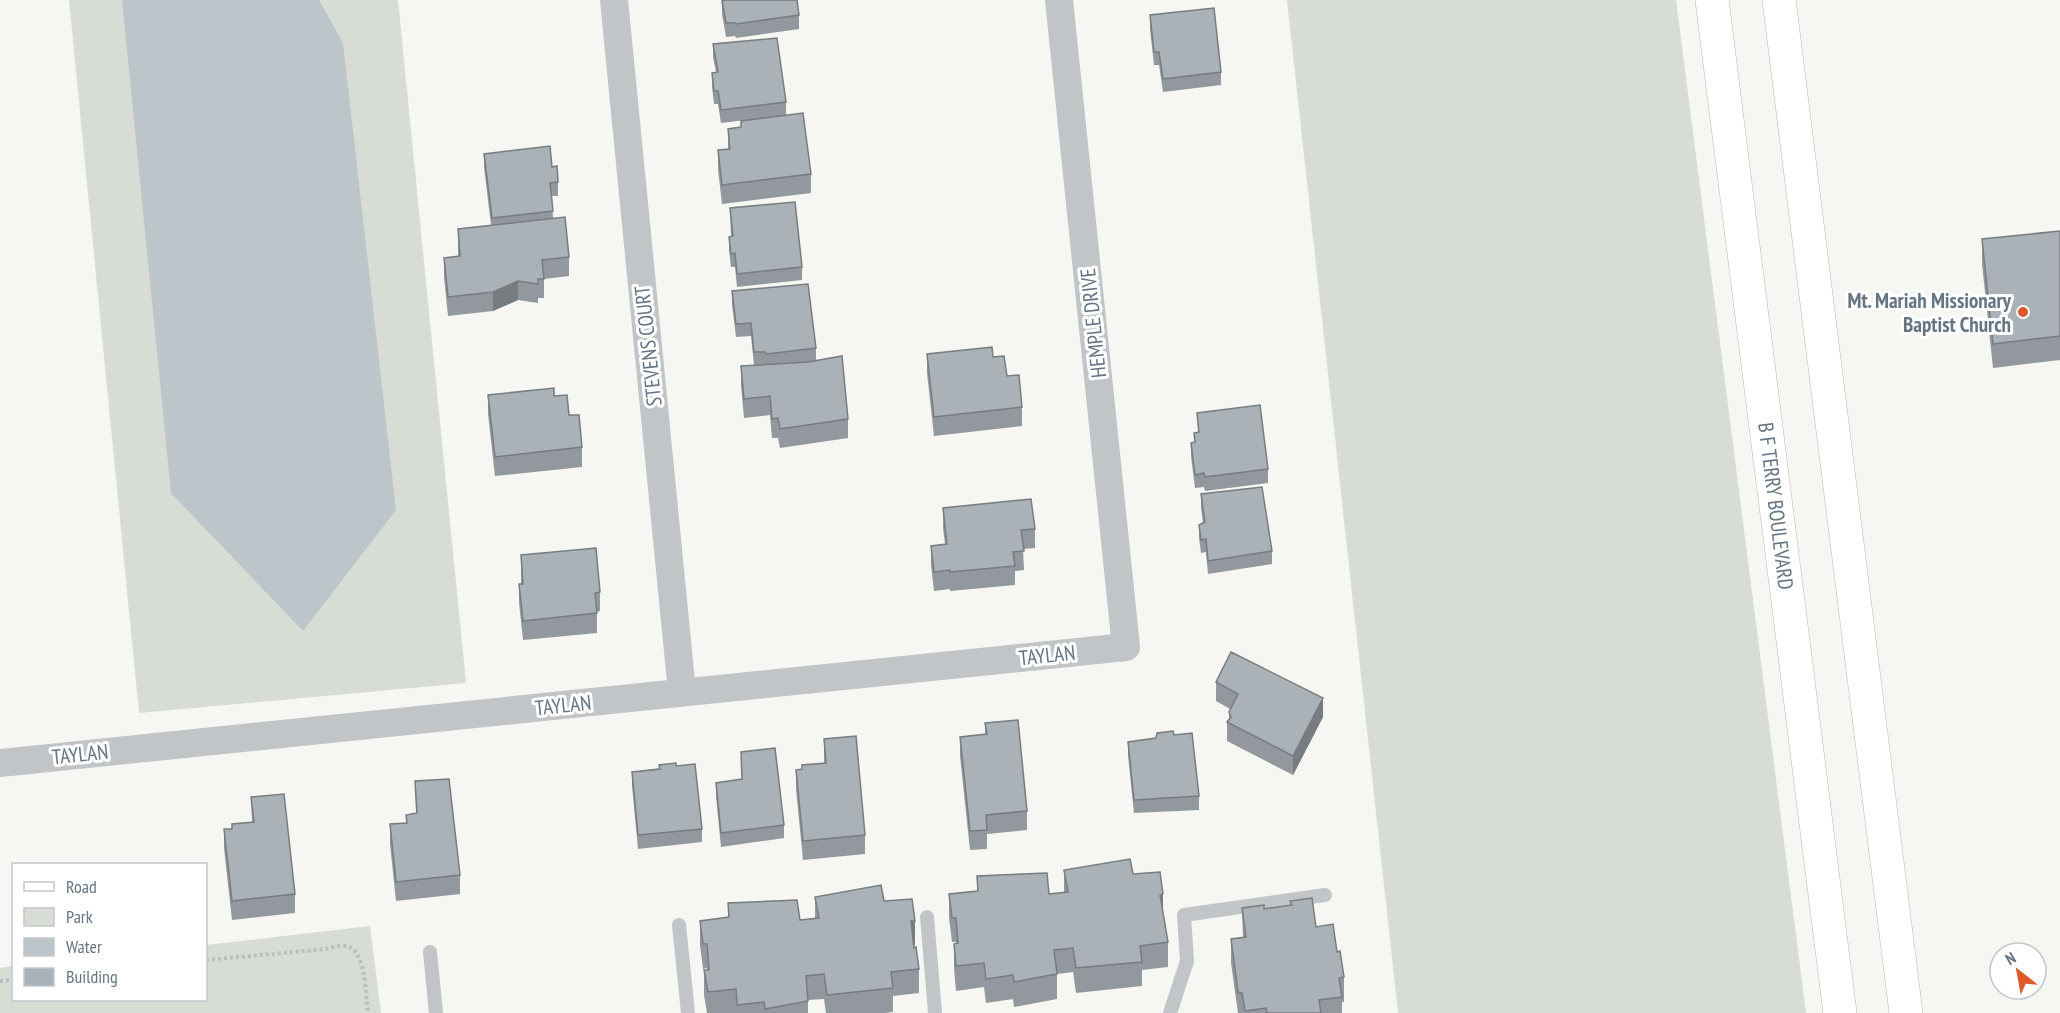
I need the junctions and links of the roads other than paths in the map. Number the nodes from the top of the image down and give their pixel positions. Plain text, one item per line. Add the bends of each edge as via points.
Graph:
1 (614, 0) edge
2 (1059, 0) edge
3 (1712, 0) edge
4 (1779, 0) edge
5 (1126, 647) joint
6 (682, 692) junction
7 (0, 763) edge
8 (1325, 896) dead end
9 (927, 917) dead end
10 (679, 925) dead end
11 (430, 952) dead end
12 (436, 1013) edge
13 (688, 1013) edge
14 (935, 1013) edge
15 (1170, 1013) edge
16 (1840, 1013) edge
17 (1906, 1013) edge

1 - 6 street, STEVENS COURT
2 - 5 street, HEMPLE DRIVE
3 - 16 main road, B F TERRY BOULEVARD
4 - 17 main road
5 - 6 street, TAYLAN
6 - 7 street, TAYLAN
8 - 15 lane via 1184,915 1187,961
9 - 14 lane
10 - 13 lane
11 - 12 lane

